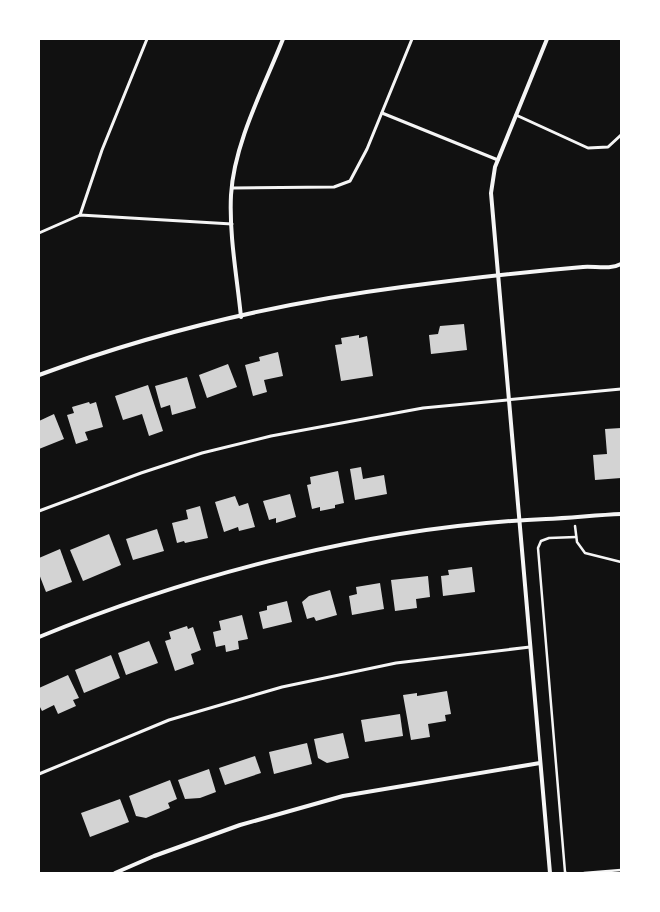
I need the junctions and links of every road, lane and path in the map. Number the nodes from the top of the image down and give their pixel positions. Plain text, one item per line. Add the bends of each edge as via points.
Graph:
1 (147, 39) edge
2 (283, 39) edge
3 (412, 39) edge
4 (547, 39) edge
5 (382, 113) junction
6 (516, 115) junction
7 (621, 135) edge
8 (498, 160) junction
9 (233, 188) junction
10 (80, 215) junction
11 (232, 224) junction
12 (39, 233) edge
13 (621, 264) edge
14 (499, 276) junction
15 (241, 317) junction
16 (39, 375) edge
17 (621, 389) edge
18 (509, 400) junction
19 (39, 511) edge
20 (621, 514) edge
21 (575, 517) junction
22 (519, 519) junction
23 (576, 537) junction
24 (621, 562) edge
25 (39, 637) edge
26 (530, 647) junction
27 (540, 763) junction
28 (39, 774) edge
29 (621, 870) edge
30 (115, 873) edge
31 (550, 873) edge
32 (566, 873) edge
33 (584, 873) edge

1 - 10 lane via 102,150
2 - 9 street via 243,137
3 - 5 lane
4 - 6 street
5 - 8 lane
5 - 9 lane via 350,181 334,187
6 - 7 lane via 588,148 608,147
6 - 8 street
8 - 14 street via 491,193
9 - 11 street
10 - 11 lane
10 - 12 lane
11 - 15 street
13 - 14 street
14 - 15 street via 340,296
14 - 18 street
15 - 16 street via 133,344
17 - 18 lane
18 - 19 lane via 423,408 271,436 202,453
18 - 22 street
20 - 21 street
21 - 22 street
21 - 23 path
22 - 25 street via 403,534 289,556 177,587
22 - 26 street
23 - 24 path via 585,553
23 - 32 path via 549,538 541,541 538,548
26 - 27 street
26 - 28 lane via 396,663 282,687 168,720
27 - 30 street via 343,796 240,824
27 - 31 street
29 - 33 path

